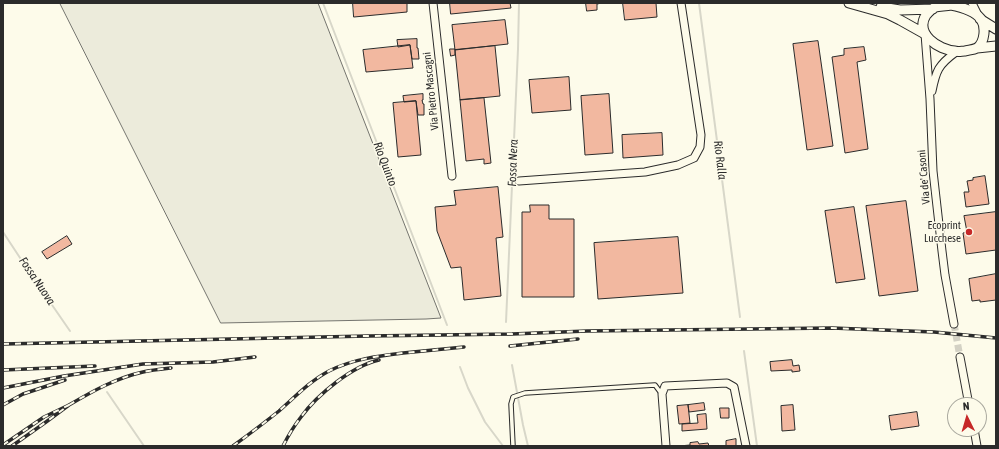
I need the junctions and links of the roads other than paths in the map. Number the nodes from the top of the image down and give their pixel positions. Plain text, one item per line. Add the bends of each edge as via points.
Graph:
1 (433, 3) edge
2 (681, 3) edge
3 (849, 3) edge
4 (862, 3) edge
5 (972, 3) edge
6 (937, 6) edge
7 (980, 19) junction
8 (996, 29) edge
9 (925, 34) junction
10 (996, 46) edge
11 (977, 48) junction
12 (956, 52) junction
13 (930, 99) junction
14 (452, 176) dead end
15 (519, 181) dead end
16 (954, 324) tunnel mouth
17 (960, 358) tunnel mouth
18 (662, 394) junction
19 (967, 397) edge
20 (513, 446) edge
21 (666, 446) edge
22 (746, 446) edge

1 - 14 street, Via Pietro Mascagni
2 - 15 street via 701,135 700,147 694,158 678,165 645,172
3 - 9 main road via 888,14
4 - 6 main road via 900,10
5 - 7 street
6 - 7 main road via 957,6 969,10
6 - 9 main road via 925,18
7 - 8 main road
7 - 11 main road via 984,30
9 - 12 main road via 938,46
9 - 13 street, Via de' Casoni
10 - 11 main road
11 - 12 main road
12 - 13 street, Via de' Casoni via 941,64
13 - 16 street, Via de' Casoni via 933,171 945,275
17 - 19 street
18 - 20 lane via 655,386 525,392 513,397 511,404
18 - 21 street
18 - 22 street via 665,386 727,383 734,387

